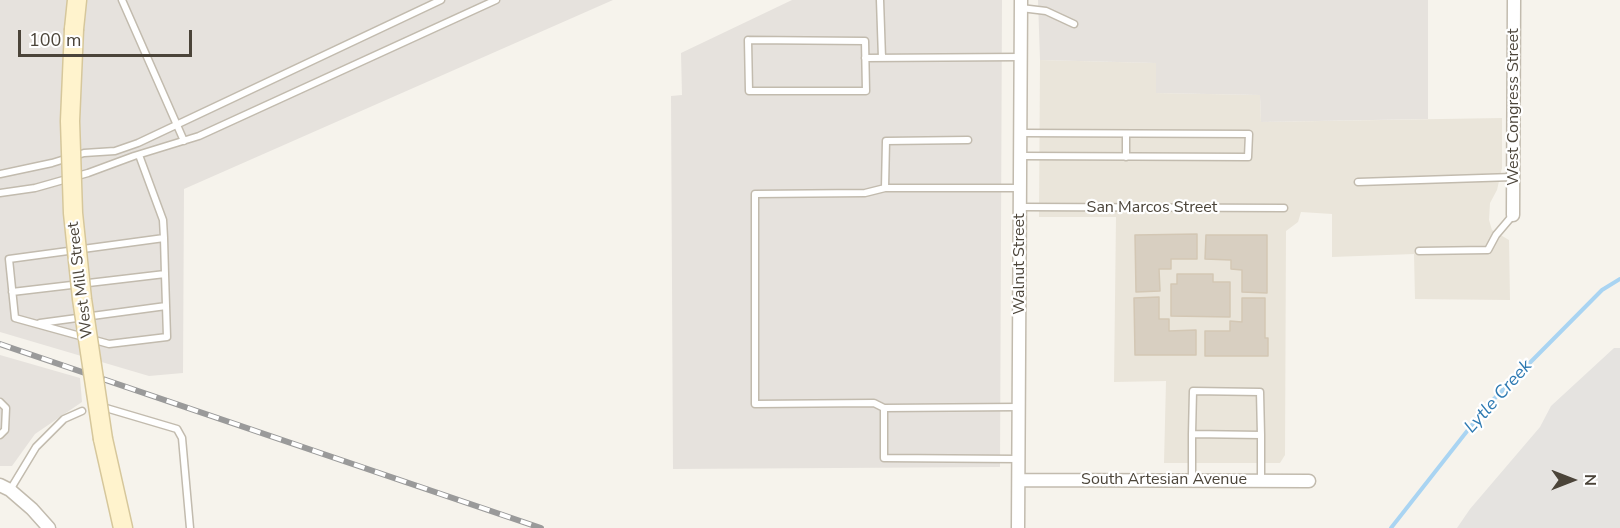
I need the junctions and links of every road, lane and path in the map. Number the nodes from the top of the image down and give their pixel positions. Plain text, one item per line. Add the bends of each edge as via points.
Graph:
1 (76, 0) edge
2 (122, 0) edge
3 (441, 0) edge
4 (496, 0) edge
5 (880, 0) edge
6 (1514, 0) edge
7 (1022, 4) edge
8 (1074, 24) dead end
9 (1021, 57) junction
10 (865, 58) junction
11 (882, 58) junction
12 (177, 126) junction
13 (1021, 133) junction
14 (1126, 134) junction
15 (968, 140) dead end
16 (184, 141) junction
17 (139, 155) junction
18 (1020, 156) junction
19 (1126, 157) junction
20 (0, 174) edge
21 (1514, 177) junction
22 (1358, 182) dead end
23 (885, 188) junction
24 (1020, 188) junction
25 (0, 193) edge
26 (1020, 207) junction
27 (1284, 208) dead end
28 (1513, 215) joint
29 (164, 238) junction
30 (1419, 251) dead end
31 (165, 274) junction
32 (12, 292) junction
33 (166, 306) junction
34 (37, 324) junction
35 (0, 402) edge
36 (1019, 406) junction
37 (106, 408) dead end
38 (884, 408) junction
39 (82, 411) dead end
40 (1192, 434) junction
41 (0, 435) edge
42 (1261, 435) junction
43 (1018, 459) junction
44 (1018, 480) junction
45 (1192, 481) junction
46 (1261, 481) junction
47 (1309, 481) dead end
48 (5, 488) edge
49 (49, 528) edge
50 (123, 528) edge
51 (190, 528) edge
52 (1018, 528) edge

1 - 50 main road, West Mill Street, bridge via 70,121 73,213 103,439
2 - 12 lane
3 - 12 lane
4 - 16 lane
5 - 11 lane
6 - 21 street, West Congress Street
7 - 8 lane
7 - 9 street, Walnut Street
9 - 11 lane
9 - 13 street, Walnut Street
10 - 10 lane via 865,41 748,40 749,91 866,91
10 - 11 lane
12 - 16 lane
12 - 20 lane via 115,151 84,153
13 - 14 lane
13 - 18 street, Walnut Street
14 - 19 lane
14 - 19 lane via 1249,134 1248,157
15 - 23 lane via 886,141
16 - 17 lane
17 - 25 lane via 35,188
17 - 29 lane via 163,220
18 - 19 lane
18 - 24 street, Walnut Street
21 - 22 lane
21 - 28 street, West Congress Street
23 - 24 lane
23 - 38 lane via 865,192 756,194 755,206 755,404 874,403
24 - 26 street, Walnut Street
26 - 27 lane, San Marcos Street
26 - 36 street, Walnut Street
28 - 30 lane via 1488,250
29 - 31 lane
29 - 32 lane via 9,259
31 - 32 lane
31 - 33 lane
32 - 34 lane via 15,318
33 - 34 lane
33 - 34 lane via 167,337 109,344
35 - 41 lane via 6,408 5,430
36 - 38 lane
36 - 43 street, Walnut Street
37 - 51 lane via 177,429 182,438
38 - 43 lane via 884,458
39 - 48 lane via 64,419 36,447
40 - 42 lane
40 - 42 lane via 1193,391 1260,392
40 - 45 lane
42 - 46 lane
43 - 44 street, Walnut Street
44 - 45 street, South Artesian Avenue
44 - 52 street, Walnut Street
45 - 46 street, South Artesian Avenue
46 - 47 street, South Artesian Avenue
48 - 49 street

